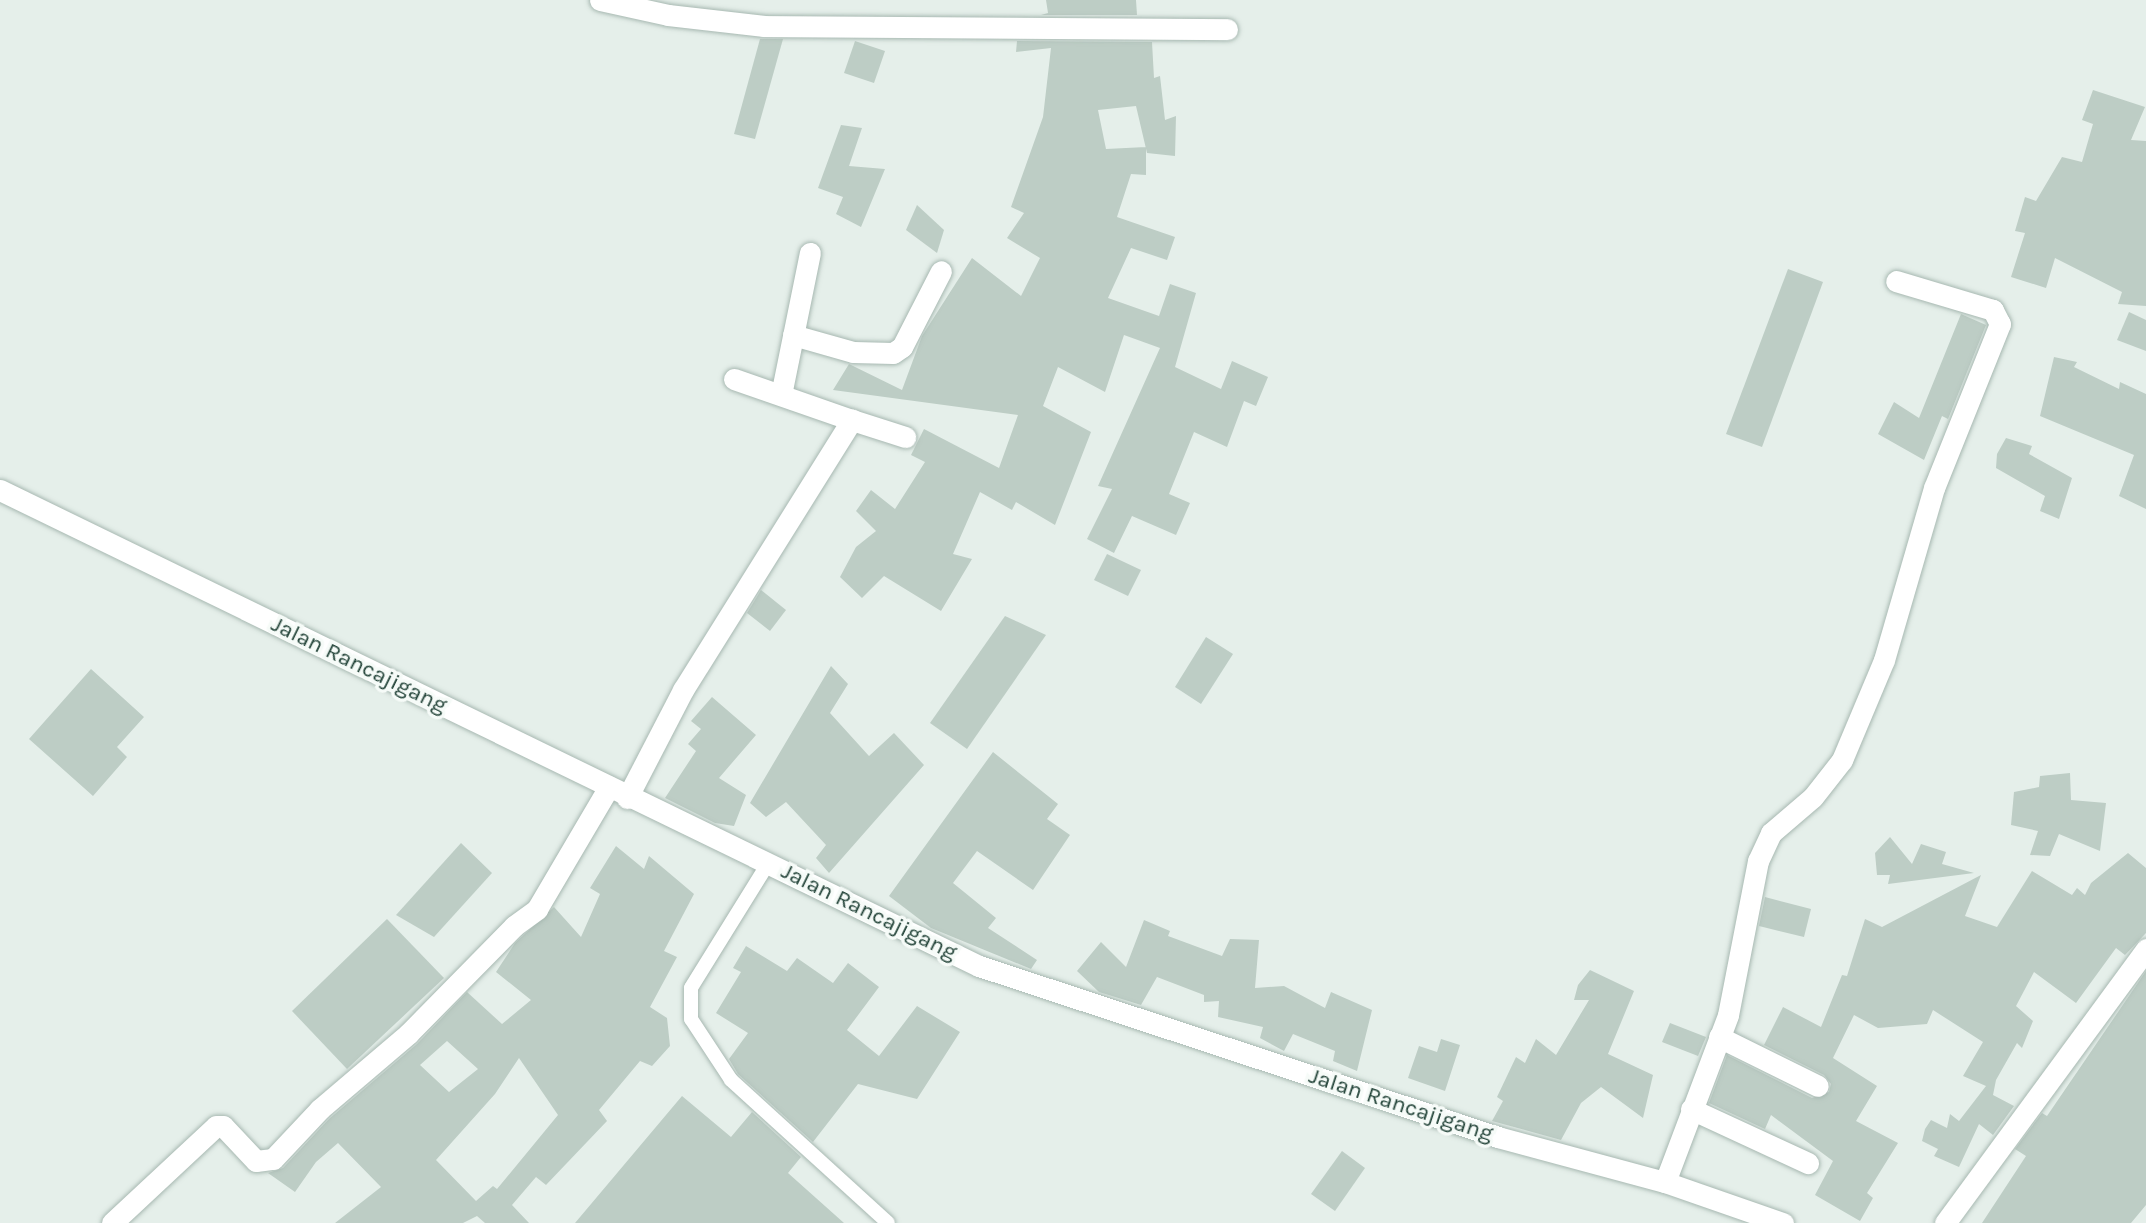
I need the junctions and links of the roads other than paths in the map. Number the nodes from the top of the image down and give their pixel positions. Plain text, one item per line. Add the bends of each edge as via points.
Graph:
1 (600, 0) edge
2 (1227, 29) dead end
3 (810, 253) dead end
4 (940, 271) dead end
5 (1896, 281) dead end
6 (793, 335) junction
7 (734, 379) dead end
8 (781, 395) junction
9 (852, 420) junction
10 (905, 437) dead end
11 (0, 490) edge
12 (608, 787) junction
13 (627, 798) junction
14 (769, 862) junction
15 (2146, 949) edge
16 (1719, 1037) junction
17 (1818, 1086) dead end
18 (1691, 1109) junction
19 (1808, 1163) dead end
20 (1665, 1182) junction
21 (112, 1223) edge
22 (888, 1223) edge
23 (1783, 1223) edge
24 (1945, 1223) edge

1 - 2 street via 668,15 809,29
3 - 6 street
4 - 6 street via 902,347 893,353 853,352
5 - 16 street via 1993,310 2000,324 1934,488 1884,660 1842,760 1813,797 1771,833 1758,861 1728,1015
6 - 8 street
7 - 8 street
8 - 9 street
9 - 10 street
9 - 13 street via 683,690
11 - 12 street, Jalan Rancajigang
12 - 13 street, Jalan Rancajigang
12 - 21 street via 537,909 514,926 408,1034 320,1109 273,1159 256,1161 223,1126 216,1126
13 - 14 street, Jalan Rancajigang
14 - 20 street, Jalan Rancajigang via 979,966 1029,985 1499,1137
14 - 22 lane via 691,988 691,1019 731,1080
15 - 24 street
16 - 17 street
16 - 18 street
18 - 19 street
18 - 20 street
20 - 23 street, Jalan Rancajigang

